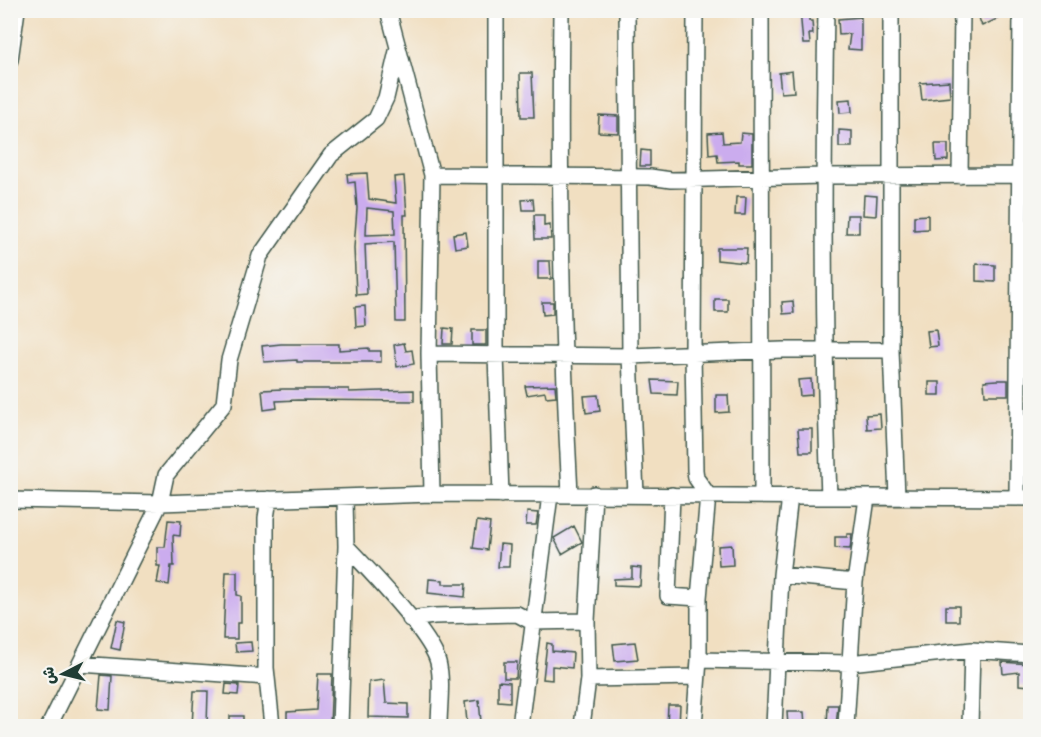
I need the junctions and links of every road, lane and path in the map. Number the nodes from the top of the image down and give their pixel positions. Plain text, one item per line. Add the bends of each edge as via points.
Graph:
1 (18, 10) edge
2 (388, 10) edge
3 (496, 10) edge
4 (561, 10) edge
5 (627, 10) edge
6 (695, 10) edge
7 (760, 10) edge
8 (826, 10) edge
9 (891, 10) edge
10 (962, 10) edge
11 (1021, 10) edge
12 (398, 47) junction
13 (10, 60) edge
14 (432, 175) junction
15 (1024, 175) edge
16 (495, 176) junction
17 (559, 176) junction
18 (823, 176) junction
19 (889, 176) junction
20 (960, 176) junction
21 (630, 177) junction
22 (762, 177) junction
23 (696, 178) junction
24 (824, 350) junction
25 (891, 350) junction
26 (760, 352) junction
27 (693, 353) junction
28 (429, 354) junction
29 (496, 355) junction
30 (562, 356) junction
31 (630, 356) junction
32 (432, 494) junction
33 (570, 494) junction
34 (594, 494) junction
35 (501, 495) junction
36 (550, 495) junction
37 (636, 495) junction
38 (672, 495) junction
39 (708, 495) junction
40 (762, 495) junction
41 (790, 496) junction
42 (829, 497) junction
43 (897, 497) junction
44 (345, 498) junction
45 (867, 498) junction
46 (1024, 498) edge
47 (10, 500) edge
48 (268, 500) junction
49 (160, 503) junction
50 (346, 546) junction
51 (781, 575) junction
52 (855, 582) junction
53 (699, 598) junction
54 (410, 619) junction
55 (587, 621) junction
56 (532, 622) junction
57 (972, 650) junction
58 (1030, 654) edge
59 (699, 660) junction
60 (777, 663) junction
61 (849, 663) junction
62 (80, 664) junction
63 (267, 677) junction
64 (697, 677) junction
65 (588, 679) junction
66 (49, 726) edge
67 (272, 726) edge
68 (340, 726) edge
69 (439, 726) edge
70 (519, 726) edge
71 (582, 726) edge
72 (694, 726) edge
73 (774, 726) edge
74 (846, 726) edge
75 (970, 726) edge

1 - 13 street
2 - 12 street
3 - 16 street
4 - 17 street
5 - 21 street
6 - 23 street
7 - 22 street
8 - 18 street
9 - 19 street
10 - 20 street
11 - 15 street
12 - 14 street
12 - 49 street via 386,98 376,120 331,155 260,256 229,360 224,404 166,475
14 - 16 street
14 - 28 street
15 - 20 street
15 - 46 street
16 - 17 street
16 - 29 street
17 - 21 street
17 - 30 street
18 - 19 street
18 - 22 street
18 - 24 street
19 - 20 street
19 - 25 street
21 - 23 street
21 - 31 street
22 - 23 street
22 - 26 street
23 - 27 street
24 - 25 street
24 - 26 street
24 - 42 street
25 - 43 street
26 - 27 street
26 - 40 street
27 - 31 street
27 - 39 street via 696,478
28 - 29 street
28 - 32 street
29 - 30 street
29 - 35 street
30 - 31 street
30 - 33 street
31 - 37 street
32 - 35 street
32 - 44 street
33 - 34 street
33 - 36 street
34 - 37 street
34 - 55 street
35 - 36 street
36 - 56 street
37 - 38 street
38 - 39 street
38 - 53 street via 668,596
39 - 40 street
39 - 53 street
40 - 41 street
41 - 42 street
41 - 51 street
42 - 45 street
43 - 45 street
43 - 46 street
44 - 48 street
44 - 50 street
45 - 52 street
47 - 49 street
48 - 49 street
48 - 63 street
49 - 62 street
50 - 54 street
50 - 68 street
51 - 52 street
51 - 60 street
52 - 61 street
53 - 59 street
54 - 56 street via 518,614
54 - 69 street via 438,661
55 - 56 street
55 - 65 street
56 - 70 street
57 - 58 street
57 - 61 street
57 - 75 street
59 - 60 street
59 - 64 street
60 - 61 street
60 - 73 street
61 - 74 street
62 - 63 street
62 - 66 street
63 - 67 street
64 - 65 street
64 - 72 street
65 - 71 street

